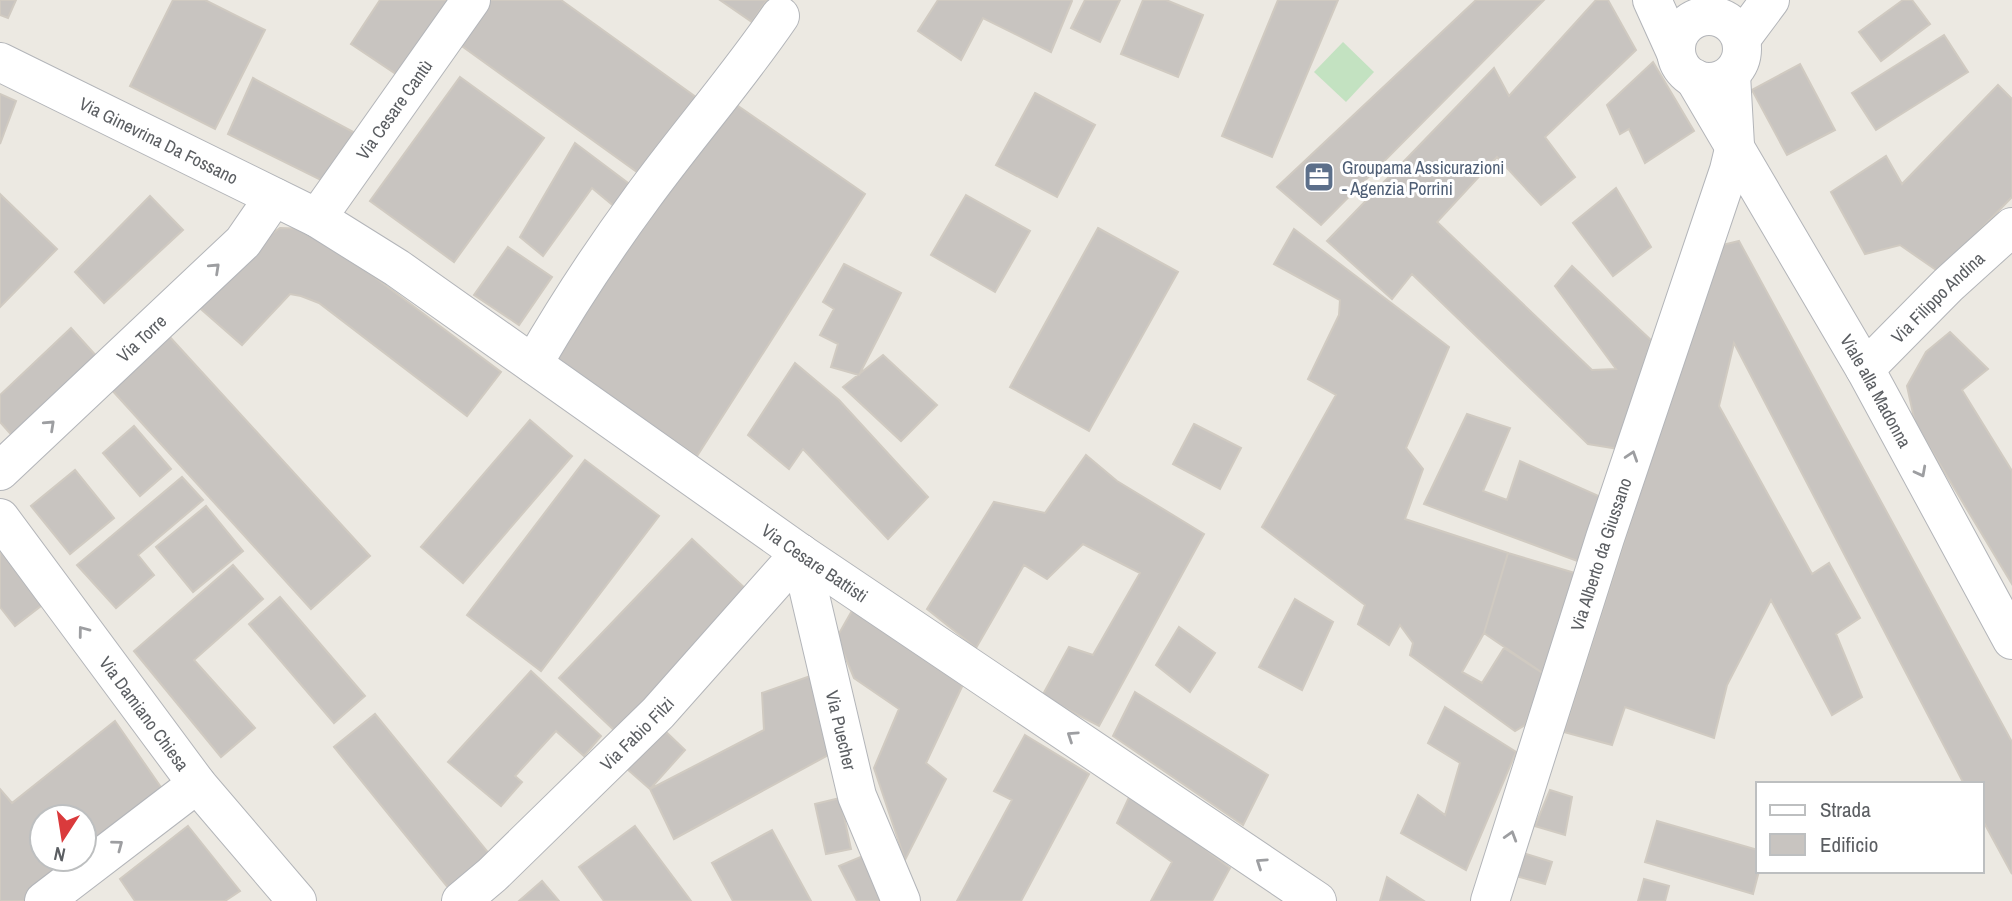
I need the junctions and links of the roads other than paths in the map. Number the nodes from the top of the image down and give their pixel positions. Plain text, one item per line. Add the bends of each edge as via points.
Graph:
1 (471, 0) edge
2 (1654, 0) edge
3 (1755, 0) edge
4 (1770, 0) edge
5 (780, 16) dead end
6 (1719, 25) junction
7 (0, 62) edge
8 (1700, 69) junction
9 (1735, 145) junction
10 (274, 197) junction
11 (1715, 207) junction
12 (1773, 216) junction
13 (317, 218) junction
14 (2012, 227) edge
15 (533, 364) junction
16 (1865, 369) junction
17 (0, 471) edge
18 (0, 518) edge
19 (800, 553) junction
20 (2012, 639) edge
21 (197, 784) junction
22 (44, 901) edge
23 (297, 901) edge
24 (461, 901) edge
25 (901, 901) edge
26 (1317, 901) edge
27 (1490, 901) edge

1 - 13 street, Via Cesare Cantù
2 - 6 street, Viale alla Madonna
2 - 8 street, Viale alla Madonna
3 - 6 street
4 - 6 street
5 - 15 street via 642,197
6 - 8 street via 1741,58
6 - 8 street via 1684,28 1677,40
7 - 10 street, Via Ginevrina Da Fossano
8 - 9 street, Viale alla Madonna
9 - 11 street, Via Alberto da Giussano
9 - 12 street, Viale alla Madonna
10 - 13 street, Via Ginevrina Da Fossano
17 -> 10 street, Via Torre via 243,242
11 - 12 street via 1742,204
27 -> 11 street, Via Alberto da Giussano
12 - 16 street, Viale alla Madonna
13 - 15 street, Via Cesare Battisti
14 - 16 street, Via Filippo Andina
15 - 19 street, Via Cesare Battisti
16 -> 20 street, Viale alla Madonna
21 -> 18 street, Via Damiano Chiesa
19 - 24 street, Via Fabio Filzi via 658,713
19 - 25 street, Via Puecher via 857,796
26 -> 19 street, Via Cesare Battisti
22 -> 21 street
21 - 23 street, Via Damiano Chiesa

